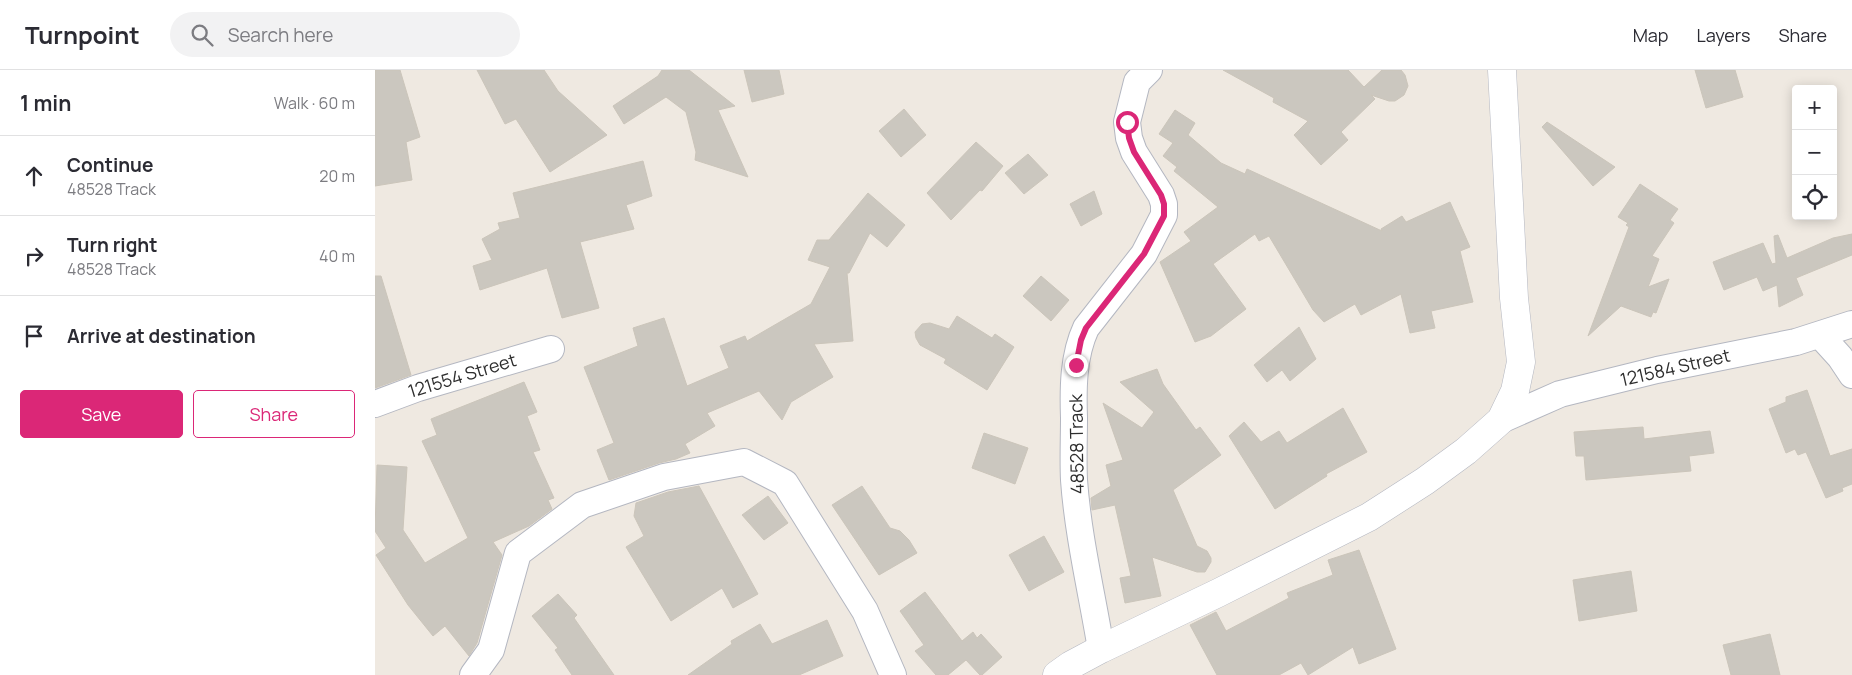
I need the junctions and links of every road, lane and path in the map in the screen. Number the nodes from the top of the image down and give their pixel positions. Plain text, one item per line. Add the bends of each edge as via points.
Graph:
1 (1149, 70) edge
2 (1502, 70) edge
3 (1852, 324) edge
4 (1820, 335) junction
5 (551, 349) dead end
6 (1852, 375) edge
7 (375, 404) edge
8 (1501, 420) junction
9 (1101, 649) junction
10 (473, 675) edge
11 (893, 675) edge
12 (1057, 675) edge

1 - 9 street, 48528 Track via 1137,82 1127,122 1134,152 1161,195 1164,216 1144,254 1086,328 1076,365 1074,480
2 - 8 street via 1513,298 1521,362 1515,391
3 - 4 street, 121584 Street
4 - 6 street
4 - 8 street, 121584 Street via 1560,394
5 - 7 street, 121554 Street
8 - 9 street via 1432,476 1369,517 1219,594
9 - 12 street
10 - 11 street via 491,650 518,553 582,505 664,477 744,462 785,483 865,611

